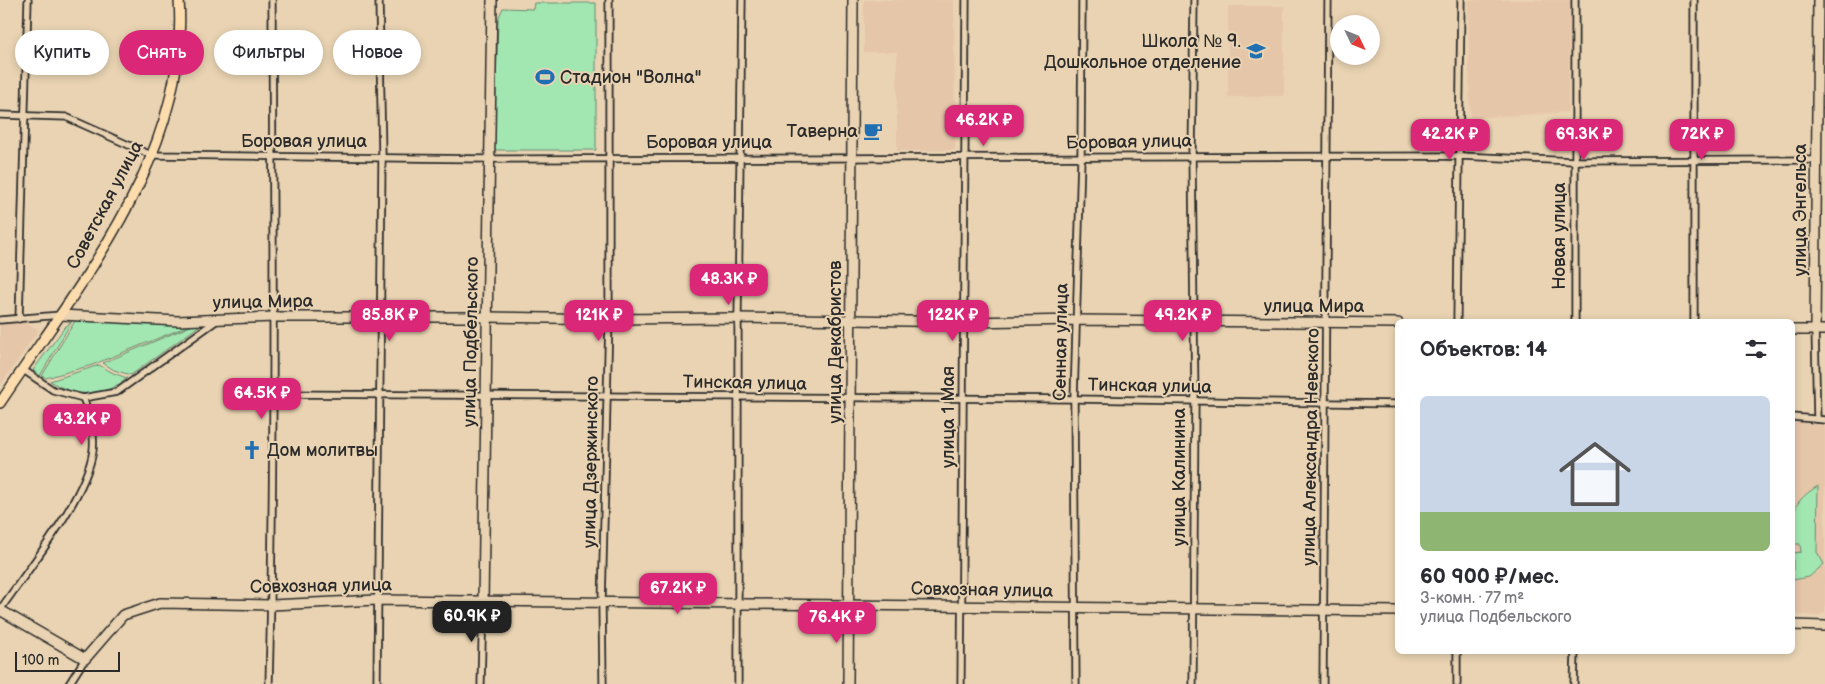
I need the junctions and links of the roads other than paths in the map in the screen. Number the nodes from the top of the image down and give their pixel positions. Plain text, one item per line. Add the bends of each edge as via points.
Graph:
1 (28, 0) edge
2 (179, 0) edge
3 (272, 0) edge
4 (379, 0) edge
5 (492, 0) edge
6 (609, 0) edge
7 (742, 0) edge
8 (853, 0) edge
9 (966, 0) edge
10 (1082, 0) edge
11 (1194, 0) edge
12 (1328, 0) edge
13 (1461, 0) edge
14 (1576, 0) edge
15 (1694, 0) edge
16 (1818, 0) edge
17 (0, 115) edge
18 (24, 116) junction
19 (152, 155) junction
20 (271, 156) junction
21 (740, 156) junction
22 (1192, 156) junction
23 (1328, 156) junction
24 (1460, 156) junction
25 (382, 157) junction
26 (609, 158) junction
27 (853, 158) junction
28 (966, 158) junction
29 (1081, 158) junction
30 (489, 159) junction
31 (1692, 160) junction
32 (1816, 160) junction
33 (1574, 161) junction
34 (61, 315) junction
35 (275, 317) junction
36 (488, 317) junction
37 (379, 318) junction
38 (738, 318) junction
39 (19, 319) junction
40 (219, 319) junction
41 (609, 319) junction
42 (1457, 319) edge
43 (1575, 319) edge
44 (1694, 319) edge
45 (0, 320) edge
46 (1076, 320) junction
47 (851, 321) junction
48 (1193, 321) junction
49 (963, 322) junction
50 (1327, 323) junction
51 (1395, 323) edge
52 (1795, 330) edge
53 (1820, 330) edge
54 (22, 369) junction
55 (272, 394) junction
56 (380, 396) junction
57 (486, 396) junction
58 (608, 396) junction
59 (737, 397) junction
60 (82, 398) junction
61 (963, 399) junction
62 (1074, 399) junction
63 (852, 400) junction
64 (0, 402) edge
65 (1195, 402) junction
66 (1326, 402) junction
67 (1395, 404) edge
68 (1795, 417) edge
69 (1818, 420) junction
70 (1825, 420) edge
71 (377, 600) junction
72 (482, 603) junction
73 (602, 603) junction
74 (738, 603) junction
75 (850, 604) junction
76 (271, 605) junction
77 (962, 606) junction
78 (1193, 607) junction
79 (1077, 608) junction
80 (0, 610) edge
81 (1324, 610) junction
82 (1395, 611) edge
83 (1795, 625) edge
84 (1825, 626) edge
85 (1457, 654) edge
86 (1575, 654) edge
87 (85, 658) junction
88 (69, 684) edge
89 (269, 684) edge
90 (377, 684) edge
91 (482, 684) edge
92 (603, 684) edge
93 (738, 684) edge
94 (848, 684) edge
95 (961, 684) edge
96 (1076, 684) edge
97 (1193, 684) edge
98 (1323, 684) edge
99 (1457, 684) edge
100 (1574, 684) edge

1 - 18 street
2 - 19 main road, Советская улица via 180,32 173,90
3 - 20 street
4 - 25 street
5 - 30 main road, улица Подбельского
6 - 26 street, улица Дзержинского
7 - 21 street
8 - 27 main road, улица Декабристов
9 - 28 street, улица 1 Мая
10 - 29 street, Сенная улица
11 - 22 street, улица Калинина
12 - 23 street, улица Александра Невского
13 - 24 street
14 - 33 street, Новая улица
15 - 31 street
16 - 32 main road, улица Энгельса
17 - 18 street, Боровая улица
18 - 19 street, Боровая улица via 66,117
18 - 39 street
19 - 20 street, Боровая улица
19 - 34 main road, Советская улица via 118,221
20 - 25 street, Боровая улица
20 - 35 street
21 - 26 street, Боровая улица
21 - 27 street, Боровая улица
21 - 38 street
22 - 23 street, Боровая улица
22 - 29 street, Боровая улица
22 - 48 street, улица Калинина
23 - 24 street, Боровая улица
23 - 50 street, улица Александра Невского
24 - 33 street, Боровая улица
24 - 42 street
25 - 30 street, Боровая улица
25 - 37 street
26 - 30 street, Боровая улица
26 - 41 street, улица Дзержинского
27 - 28 street, Боровая улица
27 - 47 main road, улица Декабристов
28 - 29 street, Боровая улица
28 - 49 street, улица 1 Мая
29 - 46 street, Сенная улица
30 - 36 main road, улица Подбельского
31 - 32 street, Боровая улица
31 - 33 street, Боровая улица
31 - 44 street
32 - 53 main road, улица Энгельса
33 - 43 street, Новая улица
34 - 39 street, улица Мира
34 - 40 main road, улица Мира via 178,321
34 - 54 main road, Советская улица
35 - 37 main road, улица Мира
35 - 40 main road, улица Мира
35 - 55 street
36 - 37 main road, улица Мира
36 - 41 main road, улица Мира
36 - 57 main road, улица Подбельского
37 - 56 street
38 - 41 main road, улица Мира
38 - 47 main road, улица Мира
38 - 59 street
39 - 45 street, улица Мира
40 - 60 street via 117,392
41 - 58 street, улица Дзержинского
46 - 48 main road, улица Мира
46 - 49 main road, улица Мира
46 - 62 street, Сенная улица
47 - 49 main road, улица Мира
47 - 63 main road, улица Декабристов
48 - 50 main road, улица Мира
48 - 65 street, улица Калинина
49 - 61 street, улица 1 Мая
50 - 51 main road, улица Мира
50 - 66 street, улица Александра Невского
52 - 53 main road
53 - 69 street, улица Энгельса
54 - 60 street via 53,390
54 - 64 main road, Советская улица
55 - 56 street, Тинская улица
55 - 76 street
56 - 57 street, Тинская улица
56 - 71 street
57 - 58 street, Тинская улица
57 - 72 main road, улица Подбельского
58 - 59 street, Тинская улица
58 - 73 street, улица Дзержинского
59 - 63 street, Тинская улица
59 - 74 street
60 - 80 street via 92,421 93,451 79,493
61 - 62 street, Тинская улица
61 - 63 street, Тинская улица
61 - 77 street, улица 1 Мая
62 - 65 street, Тинская улица
62 - 79 street, Сенная улица
63 - 75 main road, улица Декабристов
65 - 66 street, Тинская улица
65 - 78 street, улица Калинина
66 - 67 street, Тинская улица
66 - 81 street, улица Александра Невского
68 - 69 street
69 - 70 street
71 - 72 main road, Совхозная улица
71 - 76 main road, Совхозная улица
71 - 90 street
72 - 73 main road, Совхозная улица
72 - 91 street, улица Подбельского
73 - 74 main road, Совхозная улица
73 - 92 street, улица Дзержинского
74 - 75 main road, Совхозная улица
74 - 93 street
75 - 77 main road, Совхозная улица
75 - 94 main road, улица Декабристов
76 - 87 main road, Совхозная улица via 160,603 123,615
76 - 89 street
77 - 79 main road, Совхозная улица
77 - 95 street, улица 1 Мая
78 - 79 main road, Совхозная улица
78 - 81 main road, Совхозная улица
78 - 97 street, улица Калинина
79 - 96 street, Сенная улица
80 - 87 main road
81 - 82 main road, Совхозная улица
81 - 98 street, улица Александра Невского
83 - 84 main road
85 - 99 street
86 - 100 street
87 - 88 street

